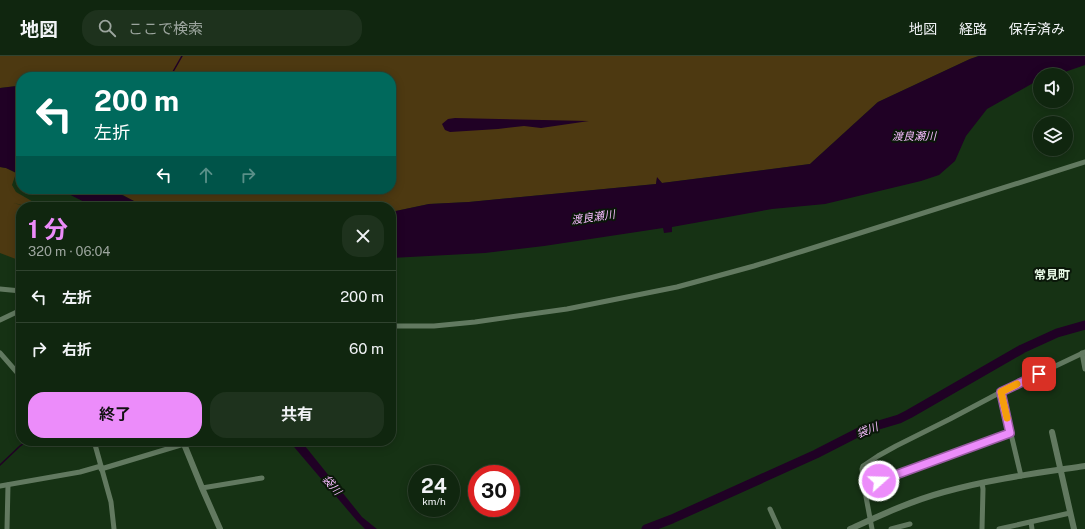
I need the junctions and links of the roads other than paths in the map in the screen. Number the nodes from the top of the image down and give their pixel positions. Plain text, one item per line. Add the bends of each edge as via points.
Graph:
1 (1085, 162) edge
2 (0, 289) edge
3 (16, 291) edge
4 (16, 312) edge
5 (0, 320) edge
6 (396, 326) edge
7 (0, 353) edge
8 (1084, 353) edge
9 (1085, 369) edge
10 (16, 371) edge
11 (1001, 392) junction
12 (1052, 432) dead end
13 (1010, 433) junction
14 (95, 446) edge
15 (177, 446) edge
16 (185, 446) edge
17 (1085, 466) edge
18 (101, 467) junction
19 (1060, 470) junction
20 (1021, 476) junction
21 (262, 478) dead end
22 (982, 482) junction
23 (8, 485) junction
24 (0, 486) edge
25 (864, 486) junction
26 (202, 488) junction
27 (770, 509) dead end
28 (1070, 513) junction
29 (870, 520) junction
30 (1031, 522) junction
31 (910, 524) dead end
32 (7, 529) edge
33 (114, 529) edge
34 (220, 529) edge
35 (779, 529) edge
36 (850, 529) edge
37 (872, 529) edge
38 (891, 529) edge
39 (982, 529) edge
40 (999, 529) edge
41 (1032, 529) edge
42 (1074, 529) edge

1 - 6 street via 803,251 677,287 567,309 475,322
2 - 3 street
4 - 5 street
7 - 10 street
8 - 9 street
8 - 11 street
11 - 13 street
11 - 25 street via 896,446 863,466
12 - 19 street
13 - 20 street
13 - 25 street
14 - 18 street
15 - 18 street
16 - 26 street
17 - 19 street
18 - 23 street
18 - 33 street via 111,502
19 - 20 street
19 - 28 street
20 - 22 street
21 - 26 street
22 - 29 street via 944,491
22 - 39 street
23 - 24 street
23 - 32 street
25 - 29 street
26 - 34 street
27 - 35 street
28 - 30 street
28 - 42 street
29 - 36 street
29 - 37 street
30 - 40 street
30 - 41 street
31 - 38 street

